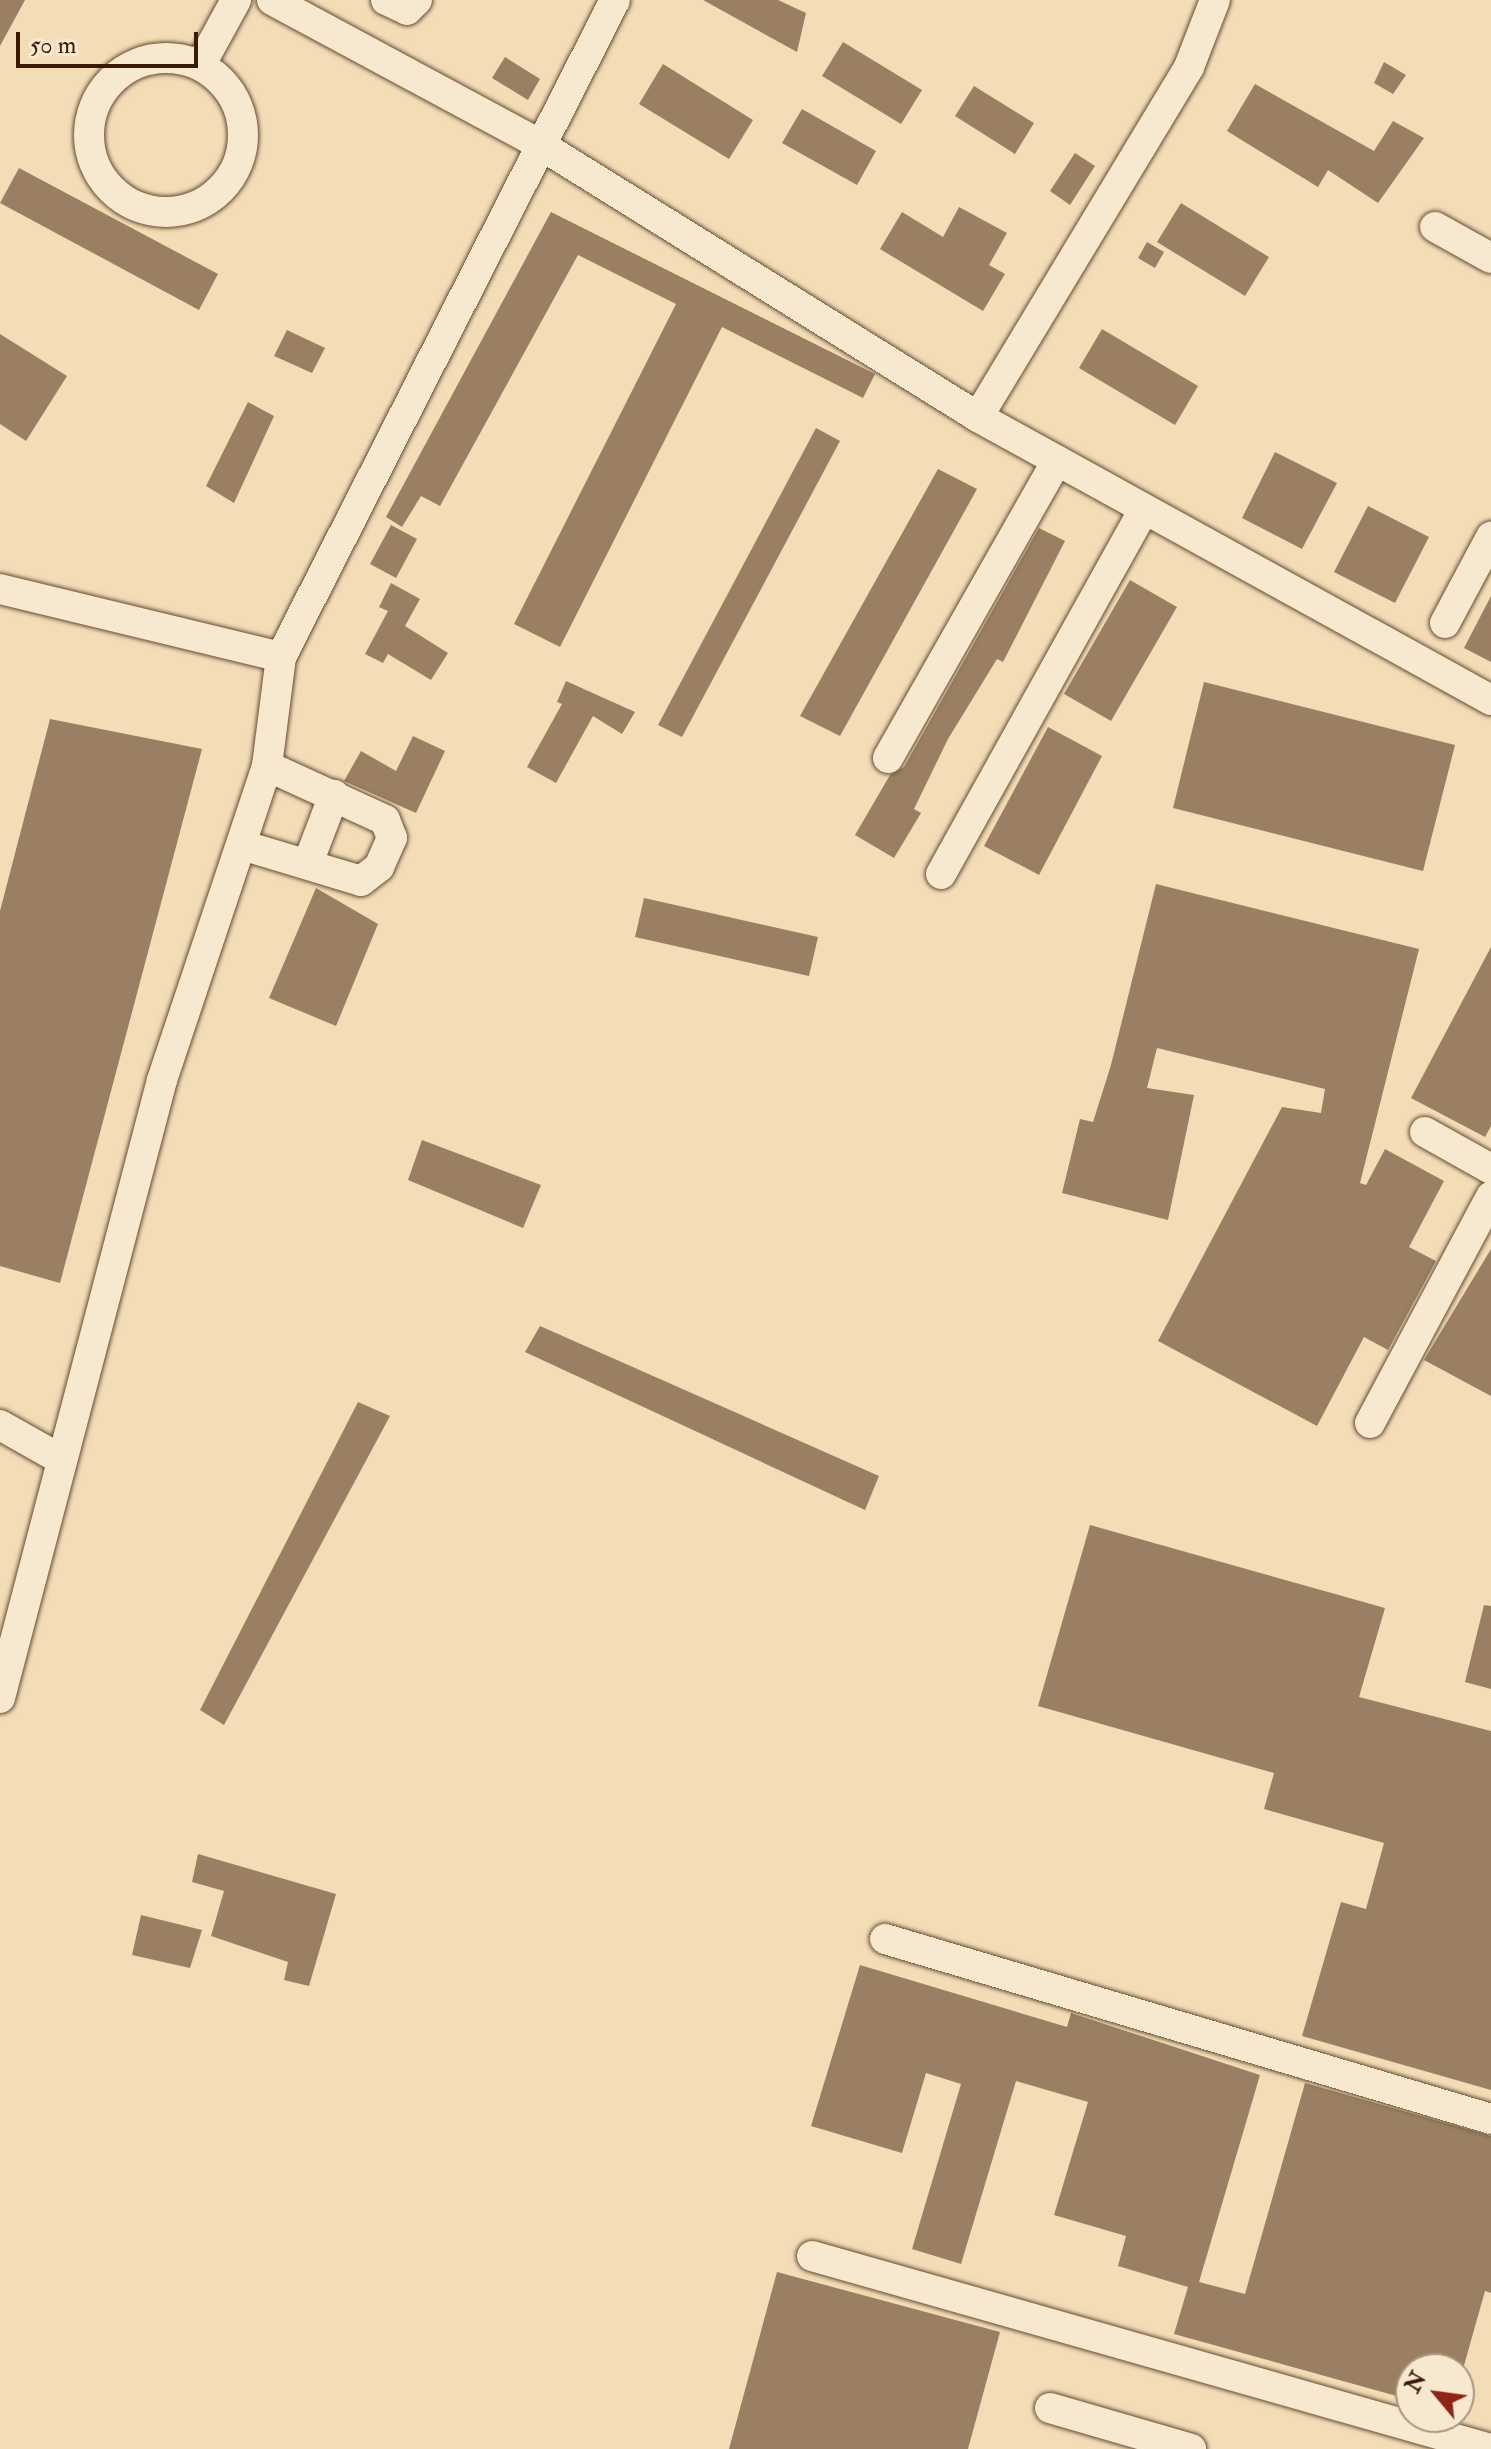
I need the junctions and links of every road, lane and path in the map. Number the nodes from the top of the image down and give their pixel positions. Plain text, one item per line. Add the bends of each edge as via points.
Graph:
1 (236, 0) edge
2 (272, 0) edge
3 (386, 0) edge
4 (417, 0) edge
5 (615, 0) edge
6 (1215, 0) edge
7 (201, 64) junction
8 (539, 144) junction
9 (1435, 227) dead end
10 (1491, 258) edge
11 (978, 417) junction
12 (1057, 461) junction
13 (1144, 510) junction
14 (1491, 537) edge
15 (0, 589) edge
16 (1445, 623) dead end
17 (281, 657) junction
18 (1491, 700) edge
19 (888, 758) dead end
20 (267, 766) junction
21 (334, 795) junction
22 (245, 846) junction
23 (308, 863) junction
24 (941, 874) dead end
25 (1425, 1132) dead end
26 (1491, 1169) edge
27 (1491, 1196) edge
28 (1370, 1423) dead end
29 (0, 1425) edge
30 (62, 1460) junction
31 (0, 1698) edge
32 (885, 1939) dead end
33 (1491, 2119) edge
34 (812, 2256) dead end
35 (1050, 2408) dead end
36 (1191, 2449) edge
37 (1491, 2449) edge

1 - 7 street
2 - 8 street
3 - 4 street via 407,10
5 - 8 street
6 - 11 street via 1189,67
7 - 7 street via 152,57 109,81 88,125 97,174 132,207 181,213 224,190 245,145 236,97
8 - 11 street
8 - 17 street
9 - 10 street
11 - 12 street
12 - 13 street
12 - 19 street
13 - 18 street
13 - 24 street
14 - 16 street
15 - 17 street
17 - 20 street
20 - 21 street
20 - 22 street
21 - 23 street
21 - 23 street via 385,820 392,838 379,867 361,881
22 - 23 street
22 - 30 street via 162,1080
25 - 26 street
27 - 28 street
29 - 30 street
30 - 31 street
32 - 33 street
34 - 37 street
35 - 36 street

